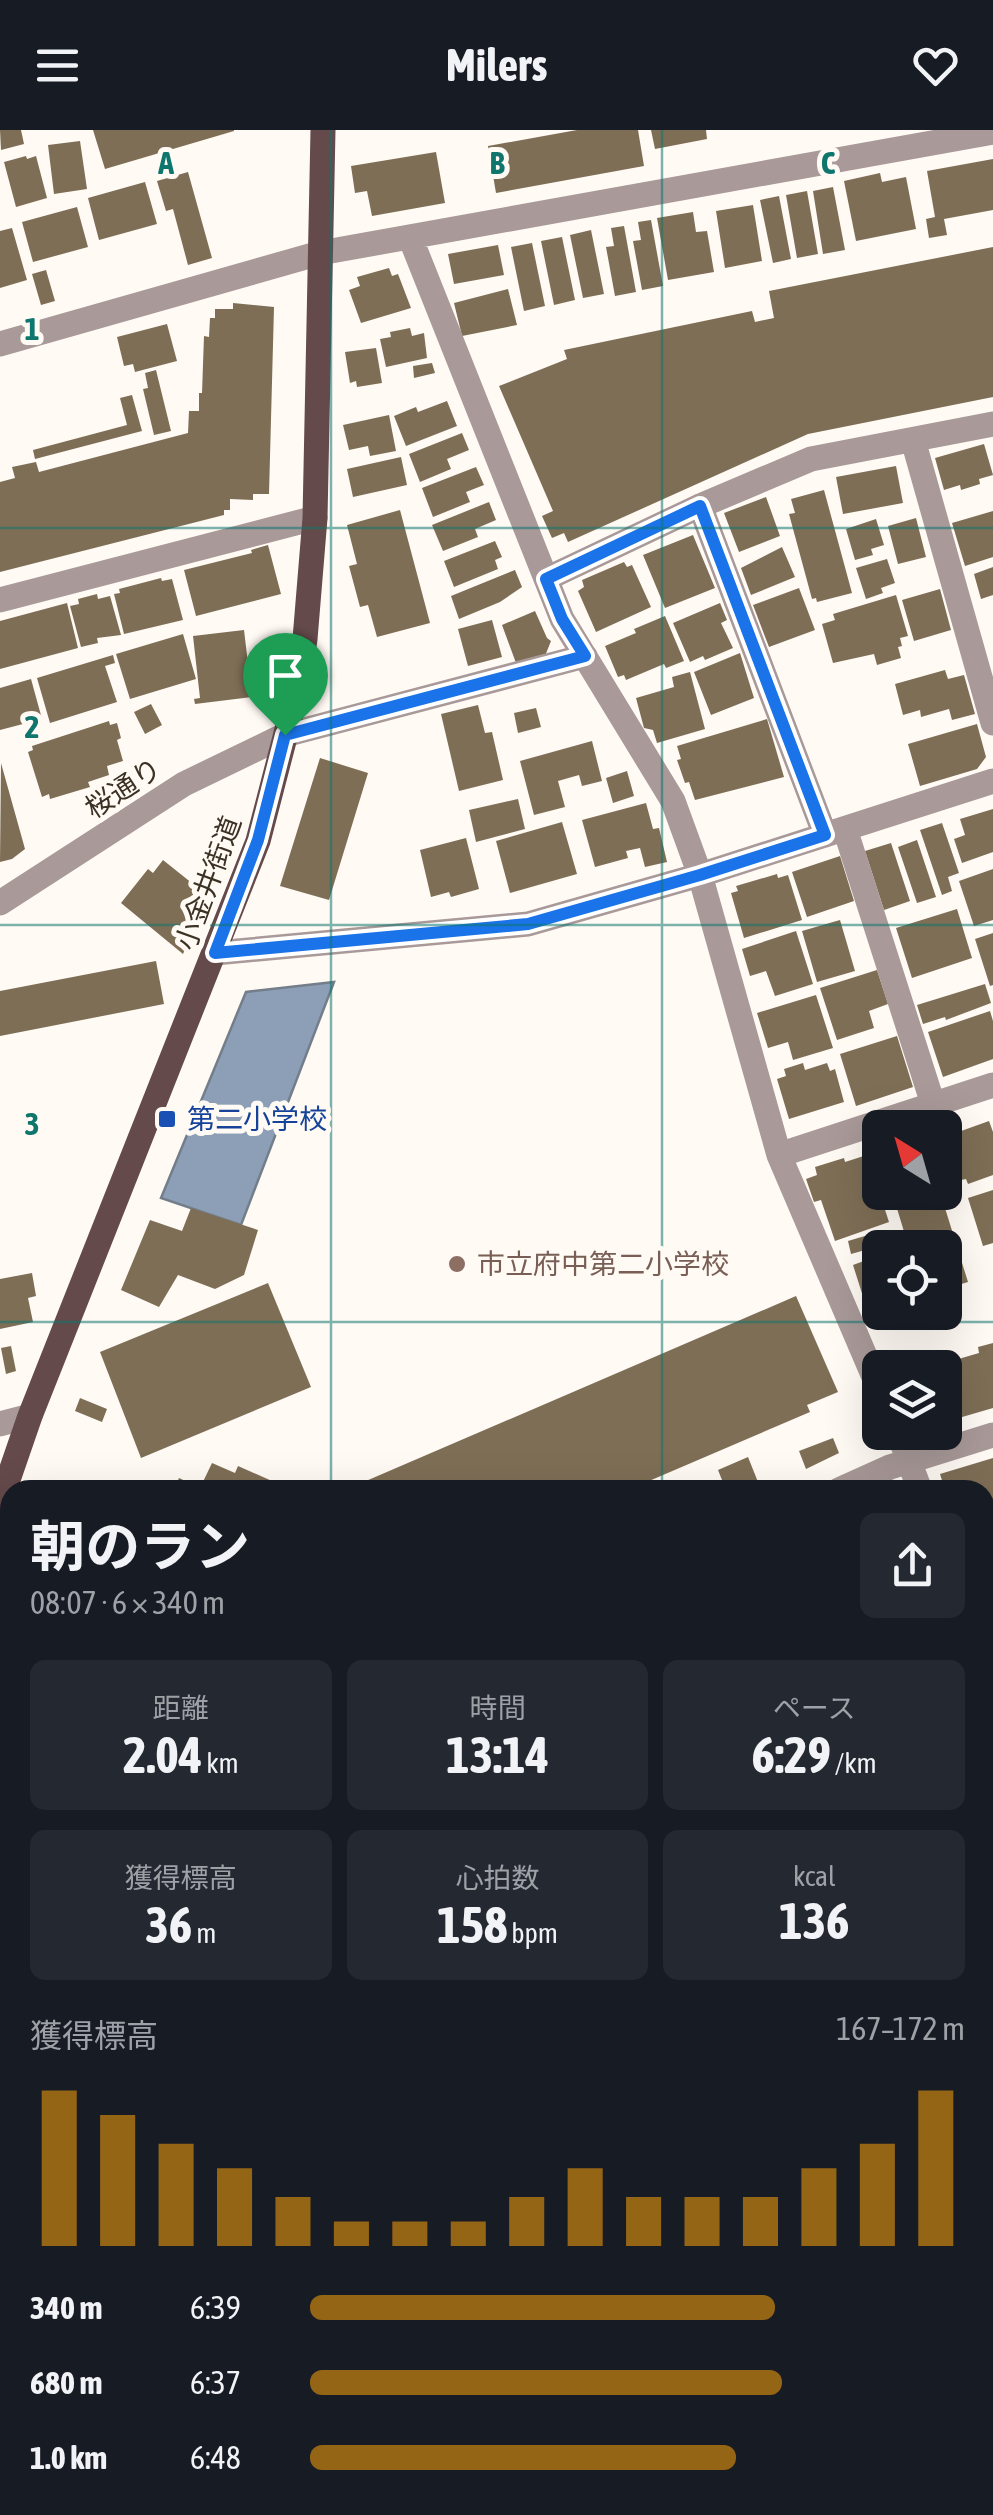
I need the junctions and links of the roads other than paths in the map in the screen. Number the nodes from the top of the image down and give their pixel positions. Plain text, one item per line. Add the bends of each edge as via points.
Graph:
1 (323, 130) edge
2 (993, 132) edge
3 (926, 136) edge
4 (410, 237) junction
5 (320, 253) junction
6 (0, 344) edge
7 (993, 424) edge
8 (913, 440) junction
9 (700, 506) junction
10 (315, 518) junction
11 (546, 579) junction
12 (0, 600) edge
13 (585, 656) junction
14 (993, 723) edge
15 (285, 735) junction
16 (993, 780) edge
17 (835, 832) junction
18 (700, 875) junction
19 (0, 904) edge
20 (215, 953) junction
21 (993, 1084) edge
22 (933, 1104) junction
23 (779, 1156) junction
24 (862, 1350) edge
25 (30, 1416) junction
26 (0, 1424) edge
27 (993, 1435) edge
28 (906, 1450) edge
29 (910, 1460) junction
30 (8, 1480) edge
31 (863, 1480) edge
32 (917, 1480) edge

1 - 5 main road, 小金井街道
2 - 3 street
3 - 4 street
4 - 5 street
4 - 11 street
5 - 6 street
5 - 10 main road, 小金井街道
7 - 8 street
8 - 9 street via 812,458
8 - 14 street
9 - 11 street
9 - 17 street
10 - 12 street
10 - 15 main road, 小金井街道 via 305,639
11 - 13 street
13 - 15 street, 桜通り
13 - 18 street via 673,801
15 - 19 street, 桜通り via 184,784
15 - 20 main road, 小金井街道 via 258,840
16 - 17 street
17 - 18 street
17 - 22 street
18 - 20 street via 528,924
18 - 23 street
20 - 25 main road, 小金井街道
21 - 22 street
22 - 23 street
23 - 24 street
25 - 26 street
25 - 30 main road, 小金井街道
27 - 29 street
28 - 29 street
29 - 31 street
29 - 32 street

